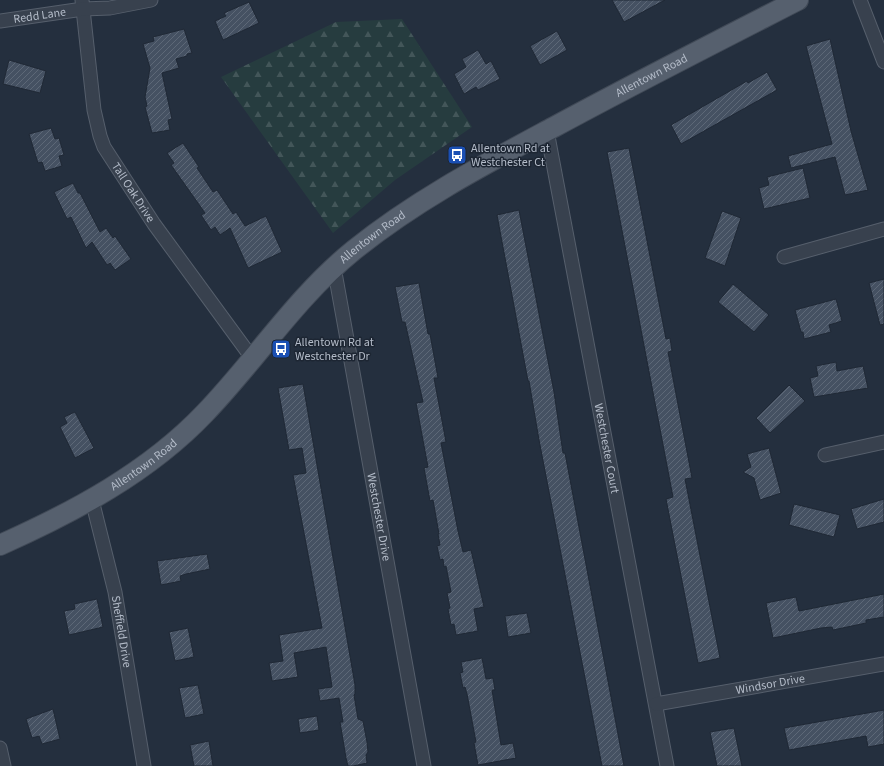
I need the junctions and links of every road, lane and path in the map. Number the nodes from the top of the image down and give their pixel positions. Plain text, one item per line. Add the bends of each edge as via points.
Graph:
1 (151, 0) edge
2 (798, 0) edge
3 (860, 0) edge
4 (82, 5) edge
5 (0, 21) edge
6 (884, 62) edge
7 (547, 131) junction
8 (884, 230) edge
9 (784, 257) dead end
10 (334, 267) junction
11 (252, 358) junction
12 (884, 442) edge
13 (825, 455) dead end
14 (92, 500) junction
15 (0, 545) edge
16 (884, 664) edge
17 (656, 704) junction
18 (0, 748) edge
19 (4, 766) edge
20 (144, 766) edge
21 (424, 766) edge
22 (667, 766) edge

1 - 4 street, Redd Lane via 110,8
2 - 7 main road, Allentown Road
3 - 6 street
4 - 5 street, Redd Lane
4 - 11 street, Tall Oak Drive via 94,110 104,147 154,224
7 - 10 main road, Allentown Road via 416,204
7 - 17 street, Westchester Court
8 - 9 street
10 - 11 main road, Allentown Road via 302,299
10 - 21 street, Westchester Drive
11 - 14 main road, Allentown Road via 202,416 162,451
12 - 13 street
14 - 15 main road, Allentown Road
14 - 20 street, Sheffield Drive via 115,592
16 - 17 street, Windsor Drive
17 - 22 street, Westchester Court
18 - 19 street

